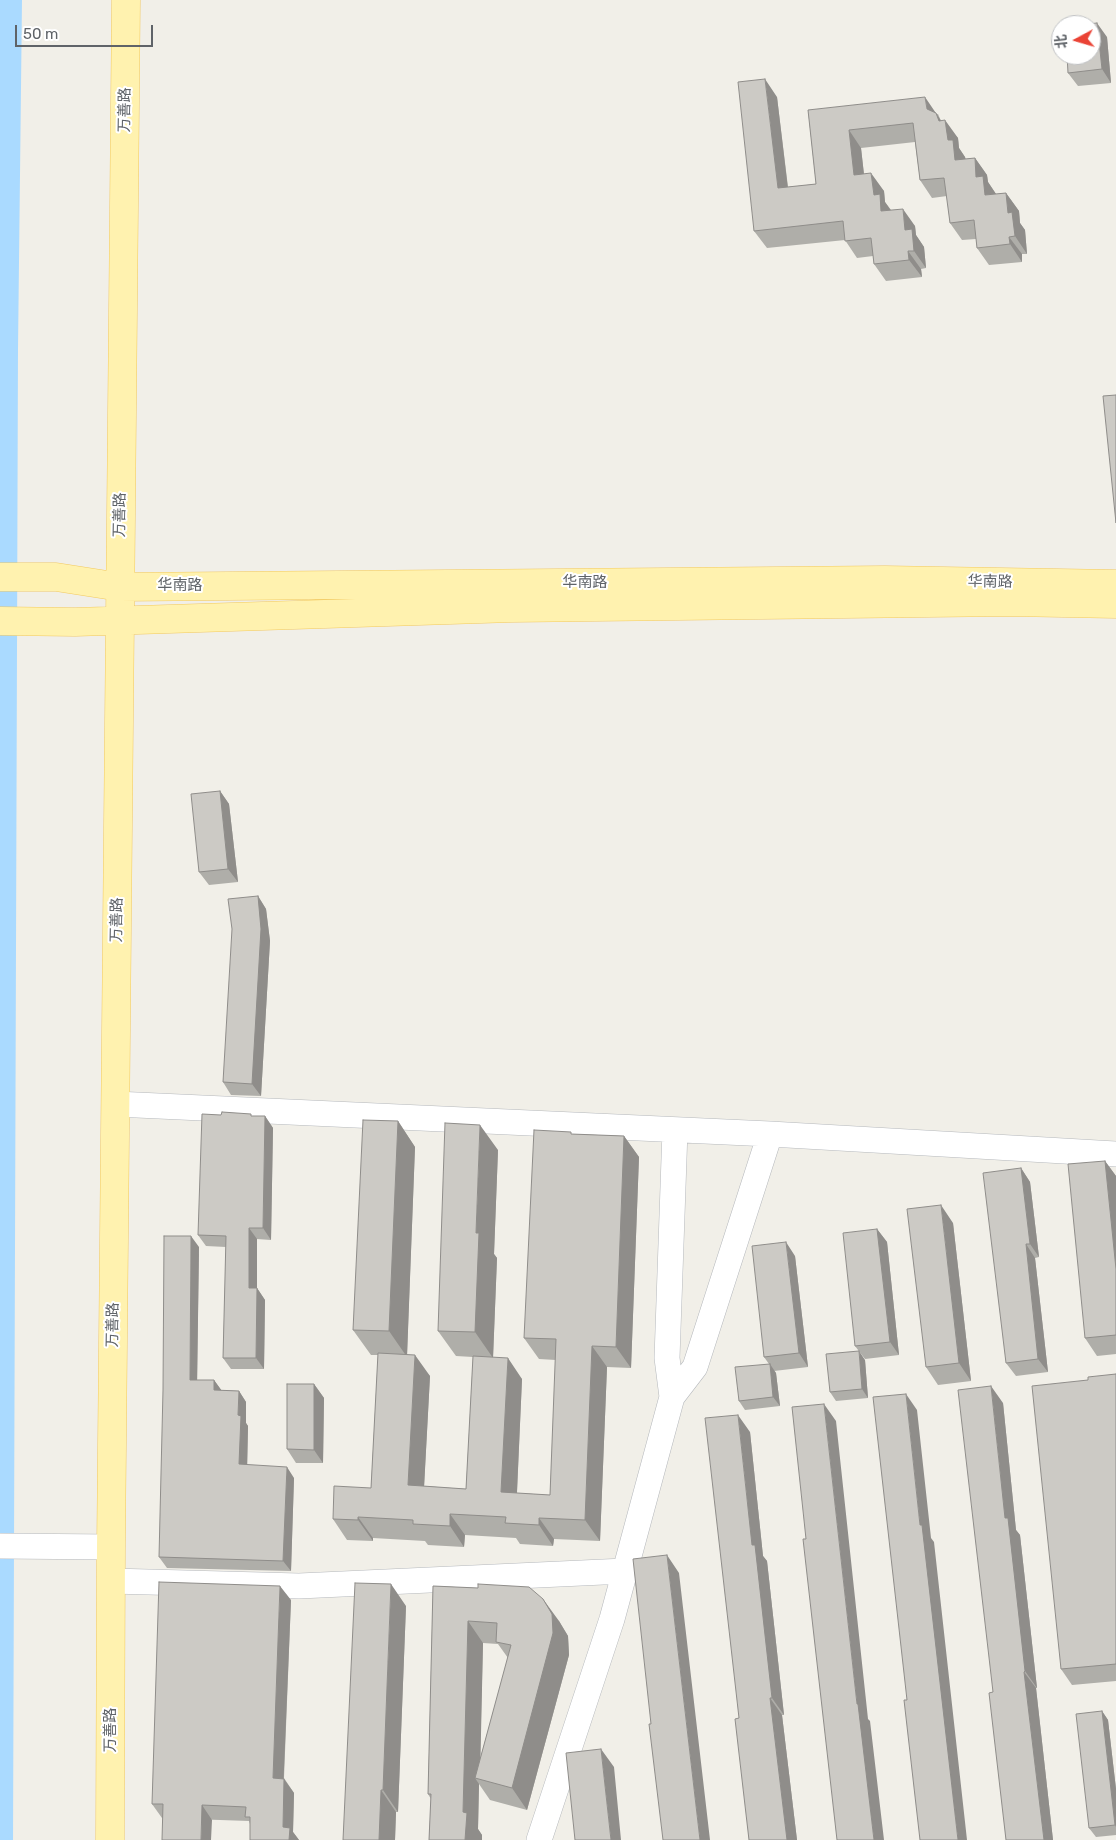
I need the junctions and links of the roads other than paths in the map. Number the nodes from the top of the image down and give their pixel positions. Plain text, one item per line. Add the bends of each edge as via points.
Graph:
1 (126, 0) edge
2 (0, 577) edge
3 (1116, 584) edge
4 (120, 587) junction
5 (1116, 604) edge
6 (120, 620) junction
7 (0, 621) edge
8 (115, 1104) junction
9 (675, 1130) junction
10 (770, 1134) junction
11 (1116, 1154) edge
12 (672, 1397) junction
13 (0, 1546) edge
14 (111, 1547) junction
15 (625, 1571) junction
16 (111, 1581) junction
17 (110, 1840) edge
18 (539, 1840) edge

1 - 4 main road, 万善路
2 - 4 main road, 华南路 via 56,577
3 - 4 main road, 华南路 via 885,580
4 - 6 main road, 万善路
5 - 6 main road, 华南路 via 990,602 512,608
6 - 7 main road, 华南路
6 - 8 main road, 万善路
8 - 9 street
8 - 14 main road, 万善路
9 - 10 street
9 - 12 street via 667,1358
10 - 11 street
10 - 12 street via 695,1367
12 - 15 street
13 - 14 street
14 - 16 main road, 万善路
15 - 16 street via 299,1586
15 - 18 street
16 - 17 main road, 万善路

